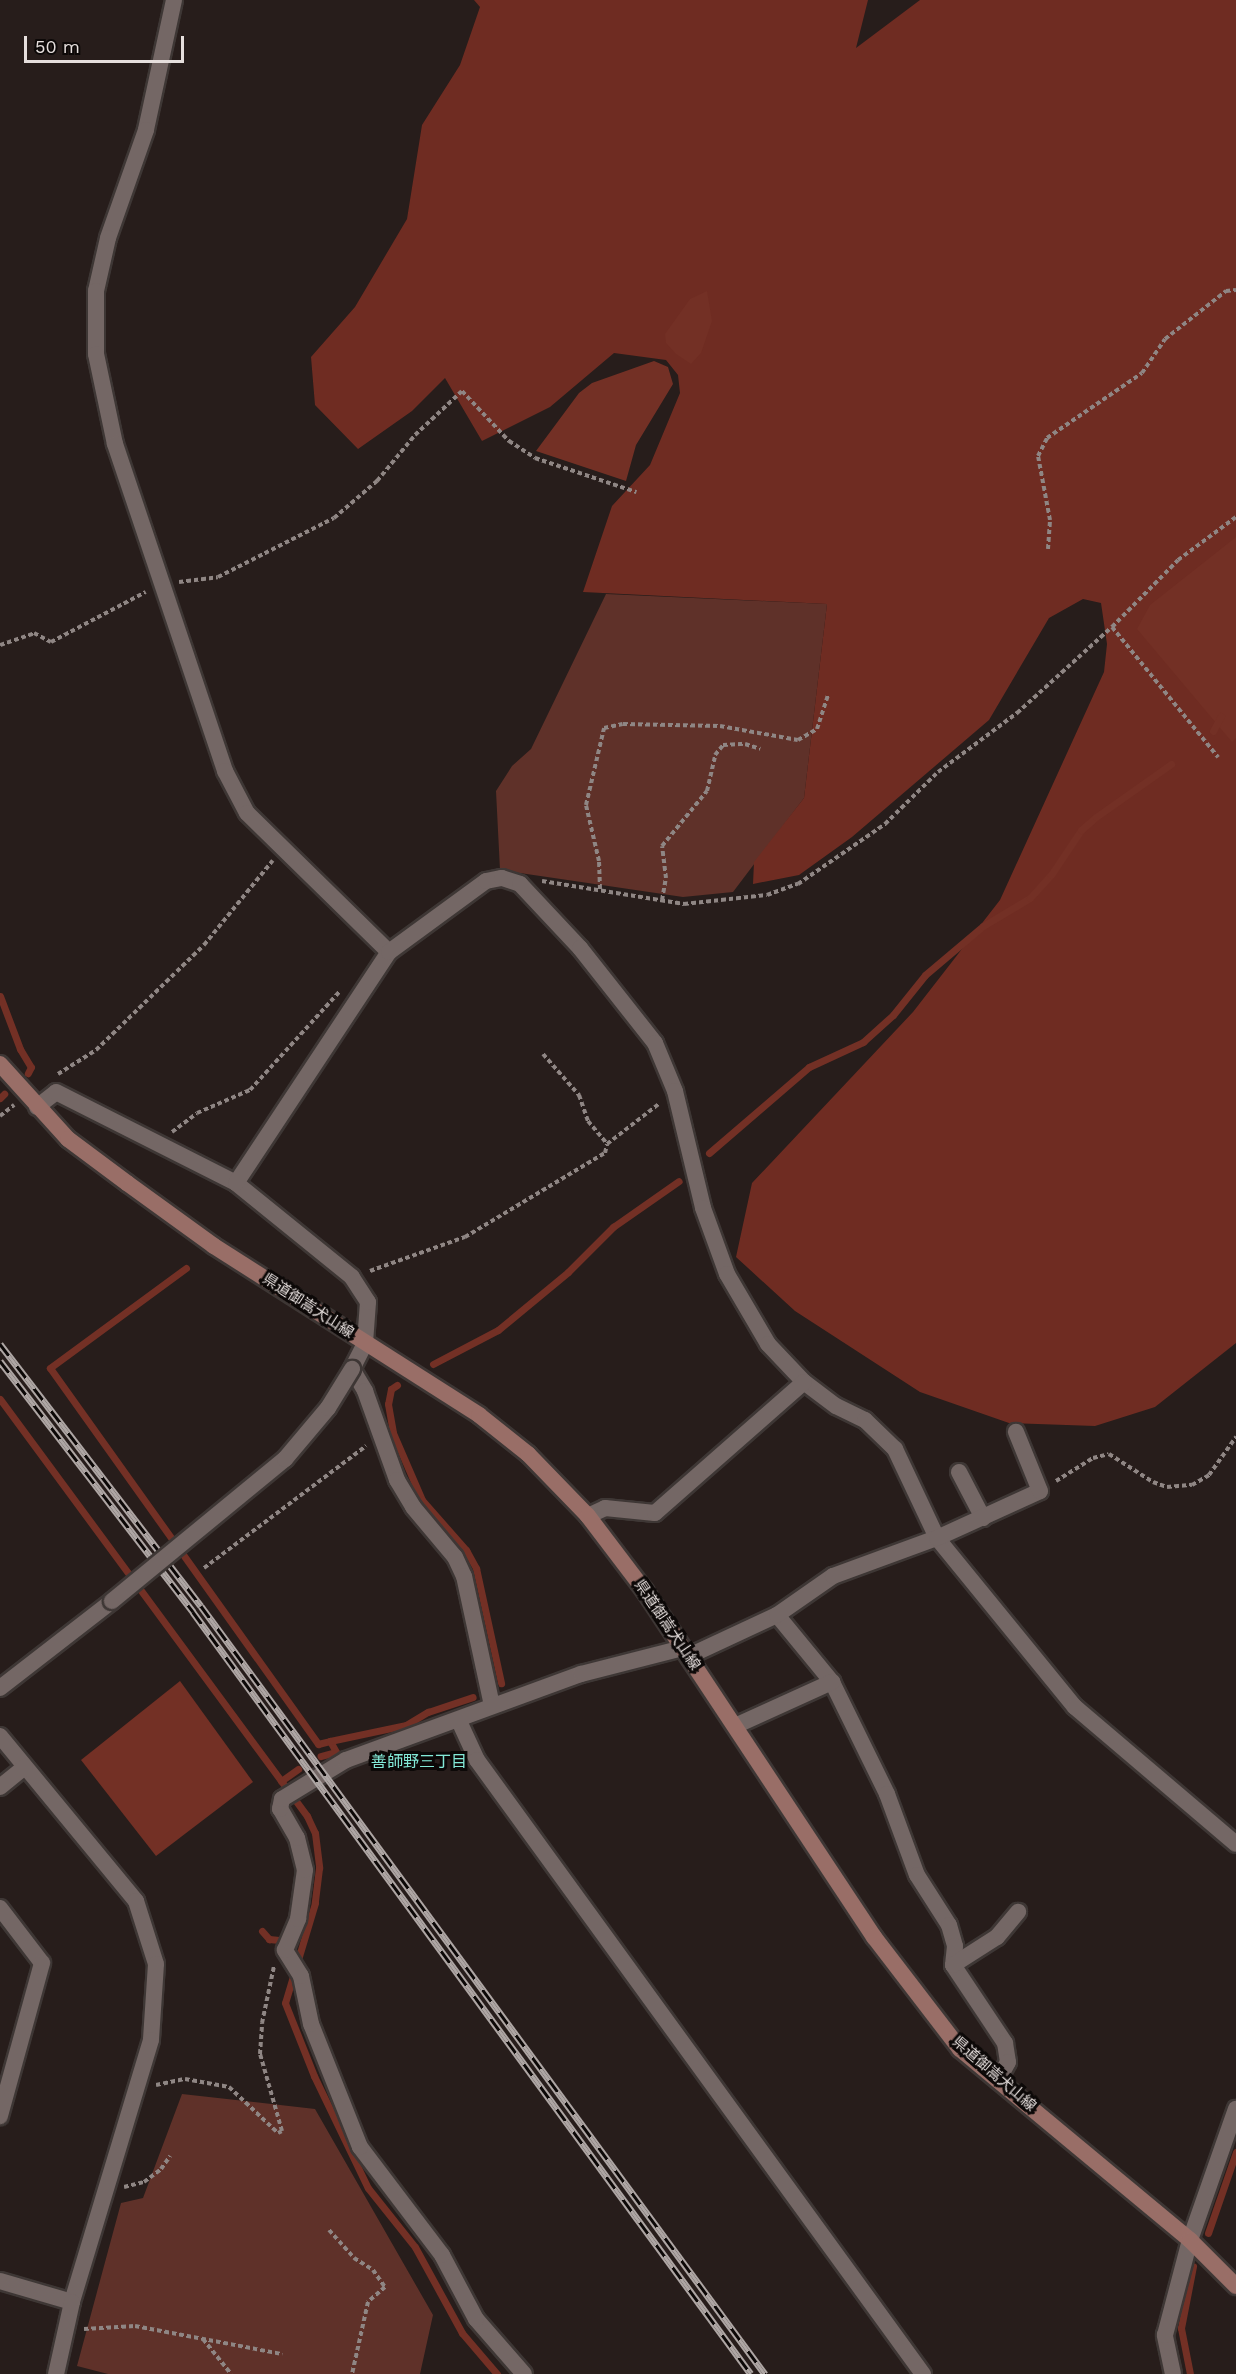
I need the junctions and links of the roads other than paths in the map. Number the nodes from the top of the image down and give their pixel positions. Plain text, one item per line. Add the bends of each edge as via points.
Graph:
1 (174, 0) edge
2 (389, 952) junction
3 (0, 1064) edge
4 (37, 1107) junction
5 (236, 1183) junction
6 (365, 1343) junction
7 (352, 1369) junction
8 (804, 1382) junction
9 (1016, 1432) dead end
10 (959, 1472) dead end
11 (588, 1516) junction
12 (982, 1518) junction
13 (937, 1538) junction
14 (777, 1615) junction
15 (686, 1652) junction
16 (832, 1682) junction
17 (0, 1688) edge
18 (492, 1705) junction
19 (459, 1721) junction
20 (735, 1726) junction
21 (0, 1736) edge
22 (25, 1767) junction
23 (0, 1787) edge
24 (1236, 1845) edge
25 (0, 1908) edge
26 (1018, 1912) dead end
27 (954, 1965) junction
28 (998, 2080) junction
29 (1236, 2109) edge
30 (0, 2116) edge
31 (1190, 2240) junction
32 (0, 2281) edge
33 (1236, 2286) edge
34 (72, 2302) junction
35 (56, 2374) edge
36 (524, 2374) edge
37 (923, 2374) edge
38 (1173, 2374) edge

1 - 2 street via 146,130 108,238 96,291 96,354 115,444 225,771 247,813
2 - 5 street
2 - 8 street via 486,881 502,878 527,891 580,948 655,1044 675,1091 703,1208 727,1274 768,1344
3 - 4 main road, 県道御嵩犬山線
4 - 5 street via 56,1092
4 - 6 main road, 県道御嵩犬山線 via 68,1139 204,1239
5 - 6 street via 352,1277 368,1302
6 - 7 street
6 - 11 main road, 県道御嵩犬山線 via 479,1415 528,1454
7 - 17 street, bridge via 328,1408 285,1459
7 - 18 street via 365,1390 397,1480 413,1507 455,1557 464,1576
8 - 11 street via 655,1513 605,1508
8 - 13 street via 836,1406 865,1420 895,1449
9 - 12 street via 1041,1491
10 - 12 street
11 - 15 main road, 県道御嵩犬山線
12 - 13 street
13 - 14 street via 833,1576
13 - 24 street via 1075,1707
14 - 15 street
14 - 16 street
15 - 18 street via 581,1674
15 - 20 main road, 県道御嵩犬山線
16 - 20 street
16 - 27 street via 887,1794 917,1875 949,1925 955,1946
18 - 19 street
19 - 36 street via 346,1760 282,1799 280,1809 297,1838 305,1870 298,1919 285,1950 301,1976 311,2024 360,2147 442,2255 476,2319
19 - 37 street via 477,1760
20 - 28 main road, 県道御嵩犬山線 via 918,1999 960,2049
21 - 22 street
22 - 23 street
22 - 34 street via 136,1901 156,1964 151,2040
25 - 30 street via 42,1964
26 - 27 street via 997,1937
27 - 28 street via 1005,2043 1008,2062
28 - 31 main road, 県道御嵩犬山線
29 - 31 street
31 - 33 main road, 県道御嵩犬山線
31 - 38 street via 1165,2335
32 - 34 street
34 - 35 street

